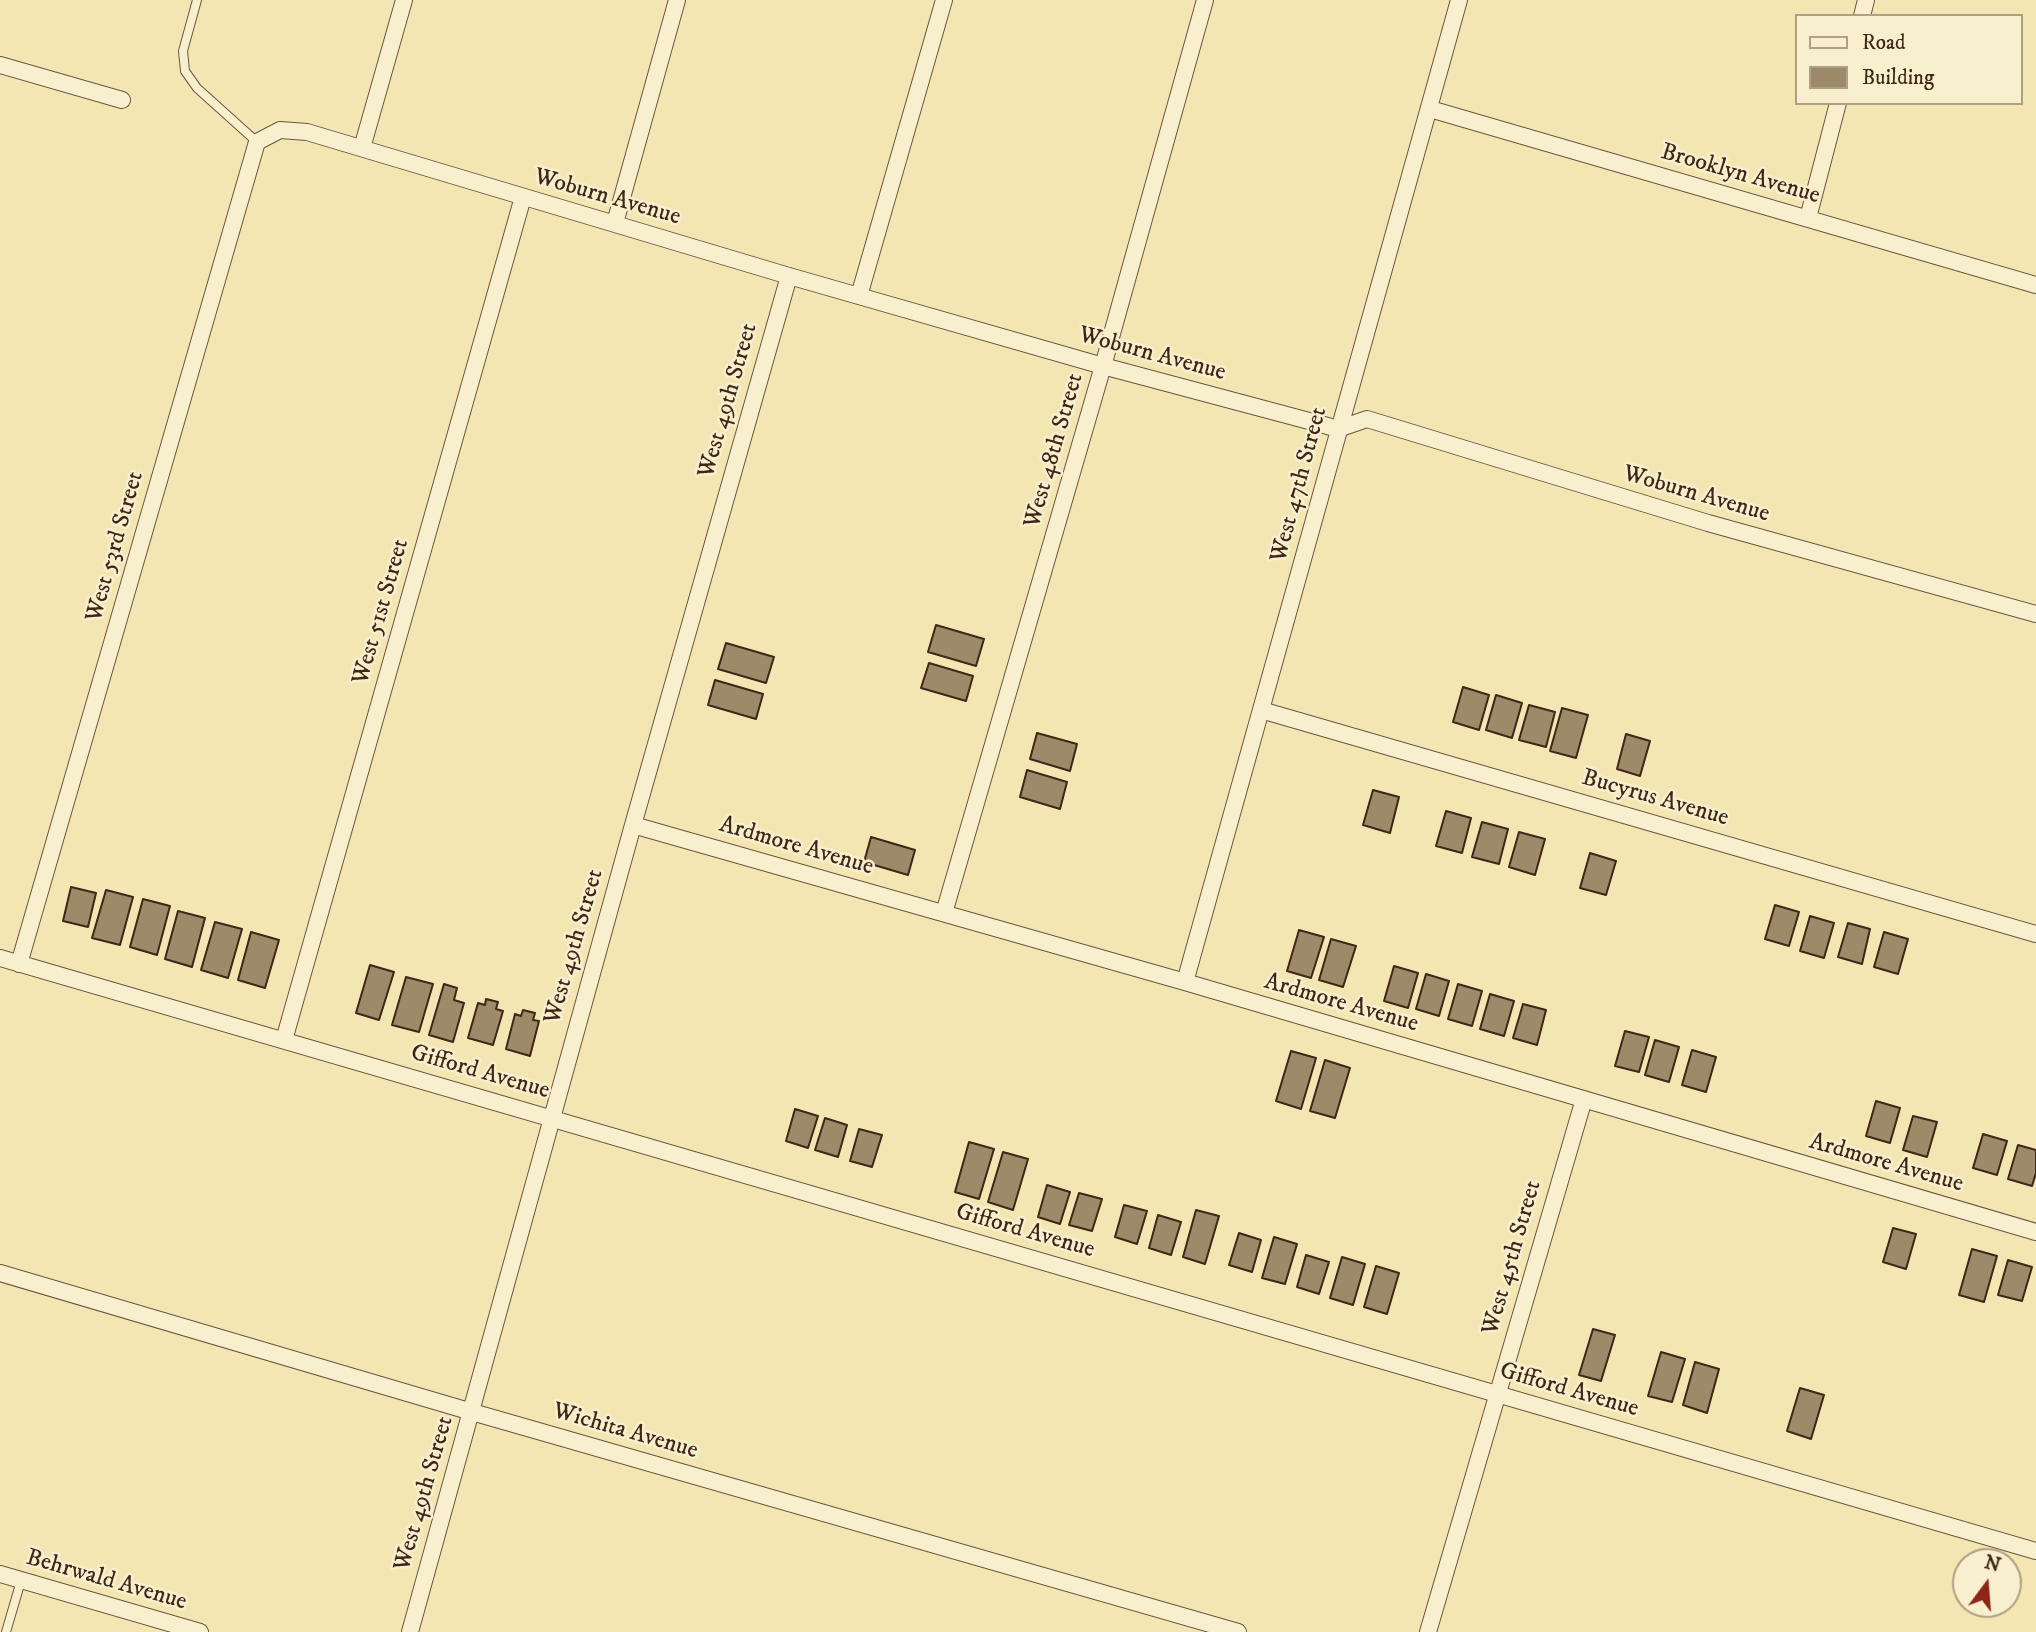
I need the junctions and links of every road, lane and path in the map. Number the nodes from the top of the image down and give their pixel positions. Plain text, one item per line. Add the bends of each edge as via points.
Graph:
1 (197, 0) edge
2 (404, 0) edge
3 (677, 0) edge
4 (944, 0) edge
5 (1205, 0) edge
6 (1460, 0) edge
7 (0, 65) edge
8 (122, 100) dead end
9 (1837, 105) edge
10 (1430, 109) junction
11 (257, 142) junction
12 (362, 148) junction
13 (523, 197) junction
14 (1808, 218) junction
15 (615, 223) junction
16 (789, 275) junction
17 (2036, 285) edge
18 (859, 296) junction
19 (1104, 366) junction
20 (1338, 429) junction
21 (2036, 614) edge
22 (1261, 710) junction
23 (633, 825) junction
24 (944, 913) junction
25 (2036, 934) edge
26 (0, 958) edge
27 (19, 964) junction
28 (1185, 982) junction
29 (284, 1040) junction
30 (1584, 1098) junction
31 (551, 1117) junction
32 (2036, 1232) edge
33 (0, 1273) edge
34 (1497, 1394) junction
35 (472, 1412) junction
36 (2036, 1551) edge
37 (0, 1574) edge
38 (21, 1581) junction
39 (6, 1632) edge
40 (200, 1632) edge
41 (410, 1632) edge
42 (1238, 1632) edge
43 (1428, 1632) edge

1 - 11 lane via 183,51 185,71 197,88
2 - 12 street
3 - 15 street
4 - 18 street
5 - 19 street, West 48th Street
6 - 10 street, West 47th Street
7 - 8 street
9 - 14 street
10 - 14 street, Brooklyn Avenue
10 - 20 street, West 47th Street
11 - 12 street, Woburn Avenue via 280,130 307,132
11 - 27 street, West 53rd Street
12 - 13 street, Woburn Avenue
13 - 15 street, Woburn Avenue
13 - 29 street, West 51st Street
14 - 17 street, Brooklyn Avenue
15 - 16 street, Woburn Avenue
16 - 18 street, Woburn Avenue
16 - 23 street, West 49th Street
18 - 19 street, Woburn Avenue
19 - 20 street, Woburn Avenue
19 - 24 street, West 48th Street
20 - 21 street, Woburn Avenue via 1367,419 1708,523
20 - 22 street, West 47th Street
22 - 25 street, Bucyrus Avenue
22 - 28 street, West 47th Street
23 - 24 street, Ardmore Avenue
23 - 31 street, West 49th Street
24 - 28 street, Ardmore Avenue
26 - 27 street, Gifford Avenue
27 - 29 street, Gifford Avenue
28 - 30 street, Ardmore Avenue
29 - 31 street, Gifford Avenue
30 - 32 street, Ardmore Avenue
30 - 34 street, West 45th Street
31 - 34 street, Gifford Avenue
31 - 35 street, West 49th Street
33 - 35 street, Wichita Avenue
34 - 36 street, Gifford Avenue
34 - 43 street, West 45th Street
35 - 41 street, West 49th Street
35 - 42 street, Wichita Avenue
37 - 38 street, Behrwald Avenue
38 - 39 lane
38 - 40 street, Behrwald Avenue

